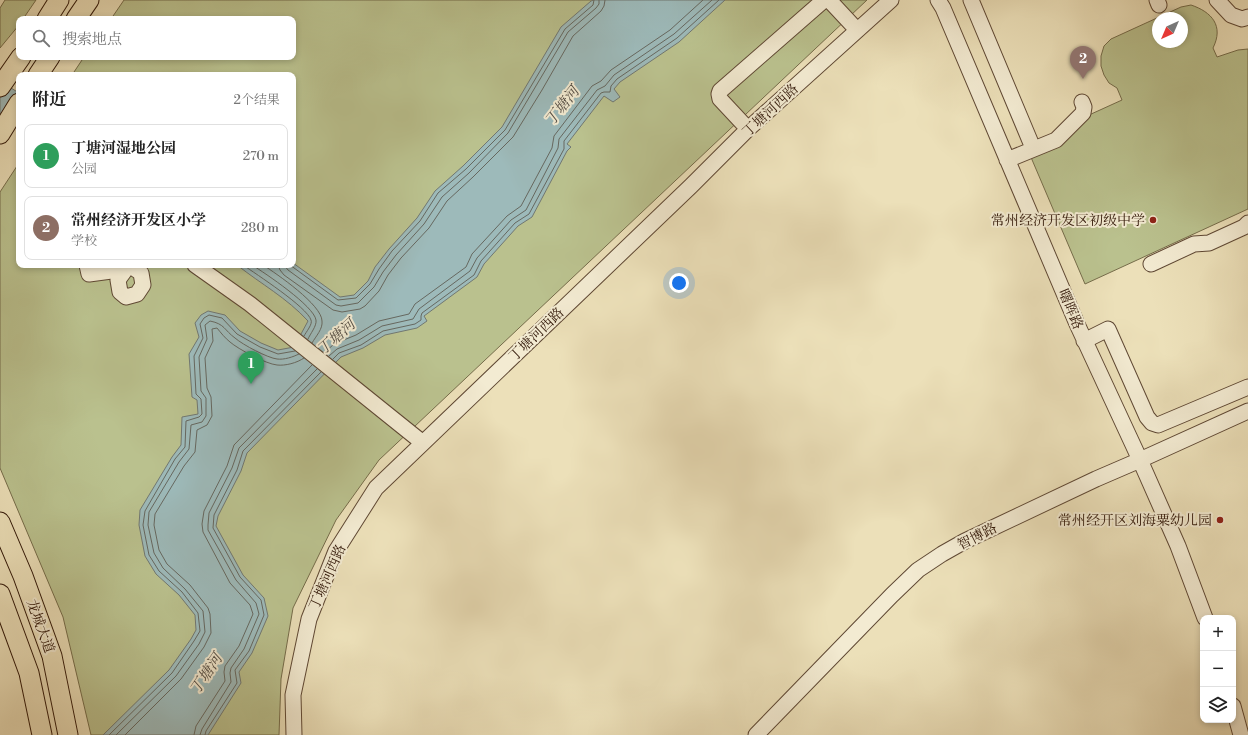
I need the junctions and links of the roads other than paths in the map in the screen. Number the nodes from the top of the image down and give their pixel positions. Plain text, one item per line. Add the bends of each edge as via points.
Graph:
1 (60, 0) edge
2 (89, 0) edge
3 (824, 0) edge
4 (829, 0) edge
5 (891, 0) edge
6 (938, 0) edge
7 (971, 0) edge
8 (1217, 0) edge
9 (1244, 15) edge
10 (48, 16) edge
11 (78, 16) edge
12 (857, 30) junction
13 (19, 60) edge
14 (48, 60) edge
15 (40, 72) edge
16 (3, 83) edge
17 (1082, 102) dead end
18 (16, 108) edge
19 (4, 128) edge
20 (748, 128) junction
21 (1032, 148) junction
22 (1007, 160) junction
23 (1247, 229) edge
24 (1151, 264) dead end
25 (88, 268) edge
26 (118, 268) edge
27 (199, 268) edge
28 (1084, 340) junction
29 (1248, 387) edge
30 (1248, 411) edge
31 (423, 442) junction
32 (1140, 460) junction
33 (0, 522) edge
34 (0, 594) edge
35 (1203, 615) edge
36 (1236, 717) edge
37 (290, 734) edge
38 (761, 734) edge
39 (42, 735) edge
40 (68, 735) edge
41 (1241, 735) edge

1 - 10 main road
2 - 11 main road
3 - 20 street via 720,91 720,99
4 - 12 street
5 - 12 street, 丁塘河西路
6 - 22 street, 曙晖路
7 - 21 street
8 - 9 street via 1231,15
12 - 20 street, 丁塘河西路
13 - 16 main road
14 - 15 main road
17 - 21 street via 1083,113 1056,140
18 - 19 main road
20 - 31 street, 丁塘河西路 via 691,186
21 - 22 street
22 - 28 street, 曙晖路
23 - 24 street via 1209,243 1194,244
25 - 26 street via 89,274
27 - 31 street via 246,301
28 - 29 street via 1108,329 1147,417 1158,424
28 - 32 street, 曙晖路
30 - 32 street, 智博路
31 - 37 street, 丁塘河西路 via 376,488 336,551 309,619 293,695
32 - 35 street, 曙晖路 via 1178,546
32 - 38 street, 智博路 via 965,541 918,570 892,594
33 - 40 main road, 龙城大道 via 52,656
34 - 39 main road, 龙城大道 via 29,673
36 - 41 street

